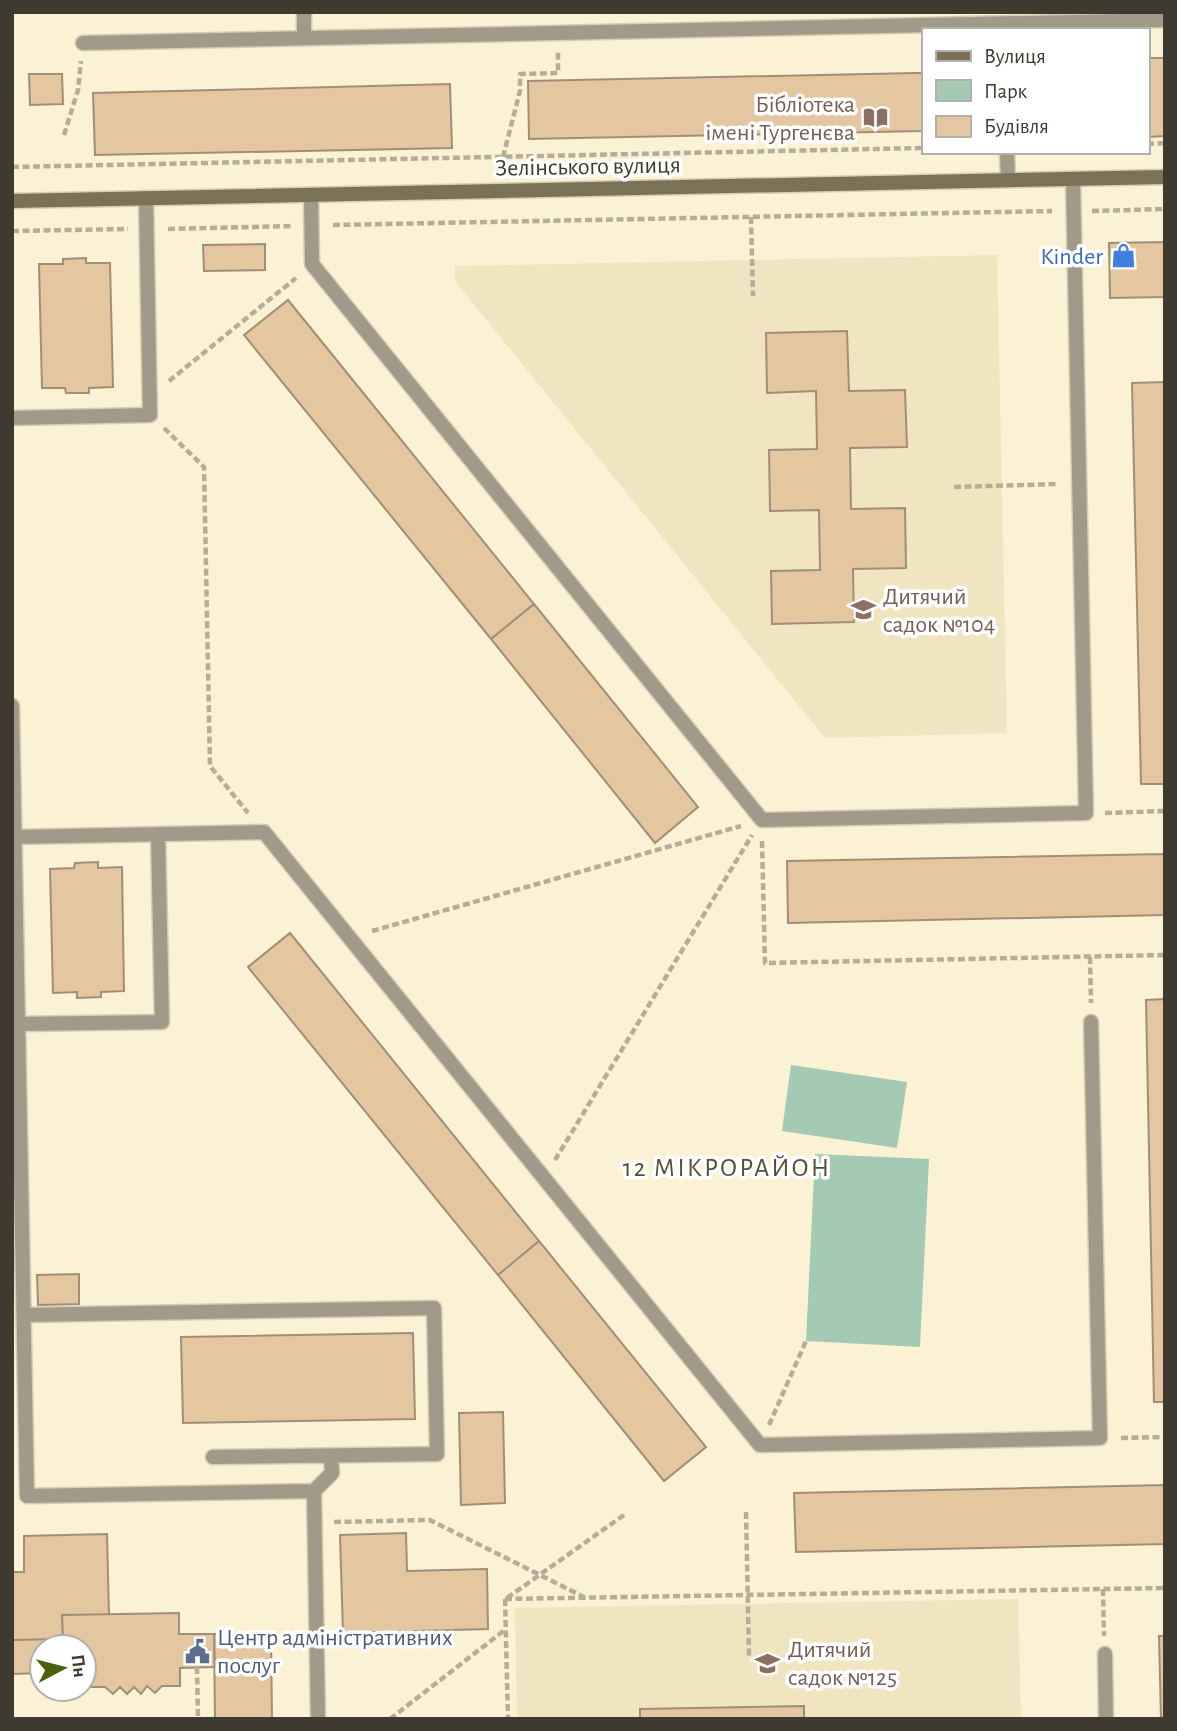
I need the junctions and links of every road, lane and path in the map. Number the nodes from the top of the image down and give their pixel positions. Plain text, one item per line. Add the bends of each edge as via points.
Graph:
1 (304, 12) edge
2 (1165, 20) edge
3 (1005, 22) edge
4 (304, 38) junction
5 (83, 43) joint
6 (558, 73) dead end
7 (64, 135) dead end
8 (922, 148) edge
9 (1007, 154) edge
10 (503, 157) junction
11 (12, 167) edge
12 (1165, 177) edge
13 (1073, 179) junction
14 (1008, 180) junction
15 (311, 195) junction
16 (146, 198) junction
17 (12, 201) edge
18 (1165, 209) edge
19 (1074, 211) junction
20 (751, 217) junction
21 (312, 226) junction
22 (147, 229) junction
23 (12, 232) edge
24 (313, 264) junction
25 (753, 296) dead end
26 (150, 397) junction
27 (150, 415) junction
28 (12, 418) edge
29 (1079, 484) junction
30 (954, 487) dead end
31 (12, 706) edge
32 (1165, 811) edge
33 (1086, 813) junction
34 (762, 820) junction
35 (264, 832) junction
36 (158, 834) junction
37 (15, 837) junction
38 (349, 938) junction
39 (15, 947) edge
40 (1165, 955) edge
41 (1090, 957) junction
42 (1091, 1022) joint
43 (18, 1024) junction
44 (544, 1178) junction
45 (24, 1315) junction
46 (806, 1341) dead end
47 (1165, 1437) edge
48 (1100, 1438) junction
49 (760, 1445) junction
50 (331, 1456) junction
51 (213, 1457) dead end
52 (314, 1491) junction
53 (746, 1512) dead end
54 (624, 1515) dead end
55 (315, 1522) junction
56 (539, 1575) junction
57 (1165, 1588) edge
58 (1103, 1589) junction
59 (748, 1595) junction
60 (584, 1598) junction
61 (505, 1599) junction
62 (506, 1629) junction
63 (1105, 1654) joint
64 (749, 1656) dead end
65 (197, 1667) dead end
66 (198, 1719) edge
67 (318, 1719) edge
68 (390, 1719) edge
69 (508, 1719) edge
70 (1106, 1719) edge

1 - 4 lane
2 - 3 lane
3 - 4 lane
4 - 5 lane
5 - 7 path via 78,90
6 - 10 path via 520,74
8 - 10 path
9 - 14 lane
10 - 11 path
12 - 13 street, Зелінського вулиця
13 - 14 street, Зелінського вулиця
13 - 19 lane
14 - 15 street, Зелінського вулиця
15 - 16 street, Зелінського вулиця
15 - 21 lane
16 - 17 street, Зелінського вулиця
16 - 22 lane
18 - 19 path
19 - 20 path
19 - 29 lane
20 - 21 path
20 - 25 path
21 - 22 path
21 - 24 lane
22 - 23 path
22 - 26 lane
24 - 26 path
24 - 34 lane
26 - 27 lane
27 - 28 lane
27 - 35 path via 204,467 210,765
29 - 30 path
29 - 33 lane
31 - 37 lane
32 - 33 path
33 - 34 lane
34 - 38 path
34 - 41 path via 765,963
34 - 44 path
35 - 36 lane
35 - 38 lane
36 - 37 lane
36 - 43 lane via 162,1022
37 - 39 lane
38 - 44 lane
39 - 43 lane
40 - 41 path
41 - 42 path
42 - 48 lane
43 - 45 lane
44 - 49 lane
45 - 50 lane via 434,1308 437,1454
45 - 52 lane via 27,1496
46 - 49 path
47 - 48 path
48 - 49 lane
50 - 51 lane
50 - 52 lane via 332,1473
52 - 55 lane
53 - 59 path
54 - 56 path
55 - 56 path via 430,1520
55 - 67 lane
56 - 60 path
56 - 61 path
57 - 58 path
58 - 59 path
58 - 63 path
59 - 60 path
59 - 64 path
60 - 61 path
61 - 62 path
62 - 68 path
62 - 69 path
63 - 70 lane
65 - 66 path

